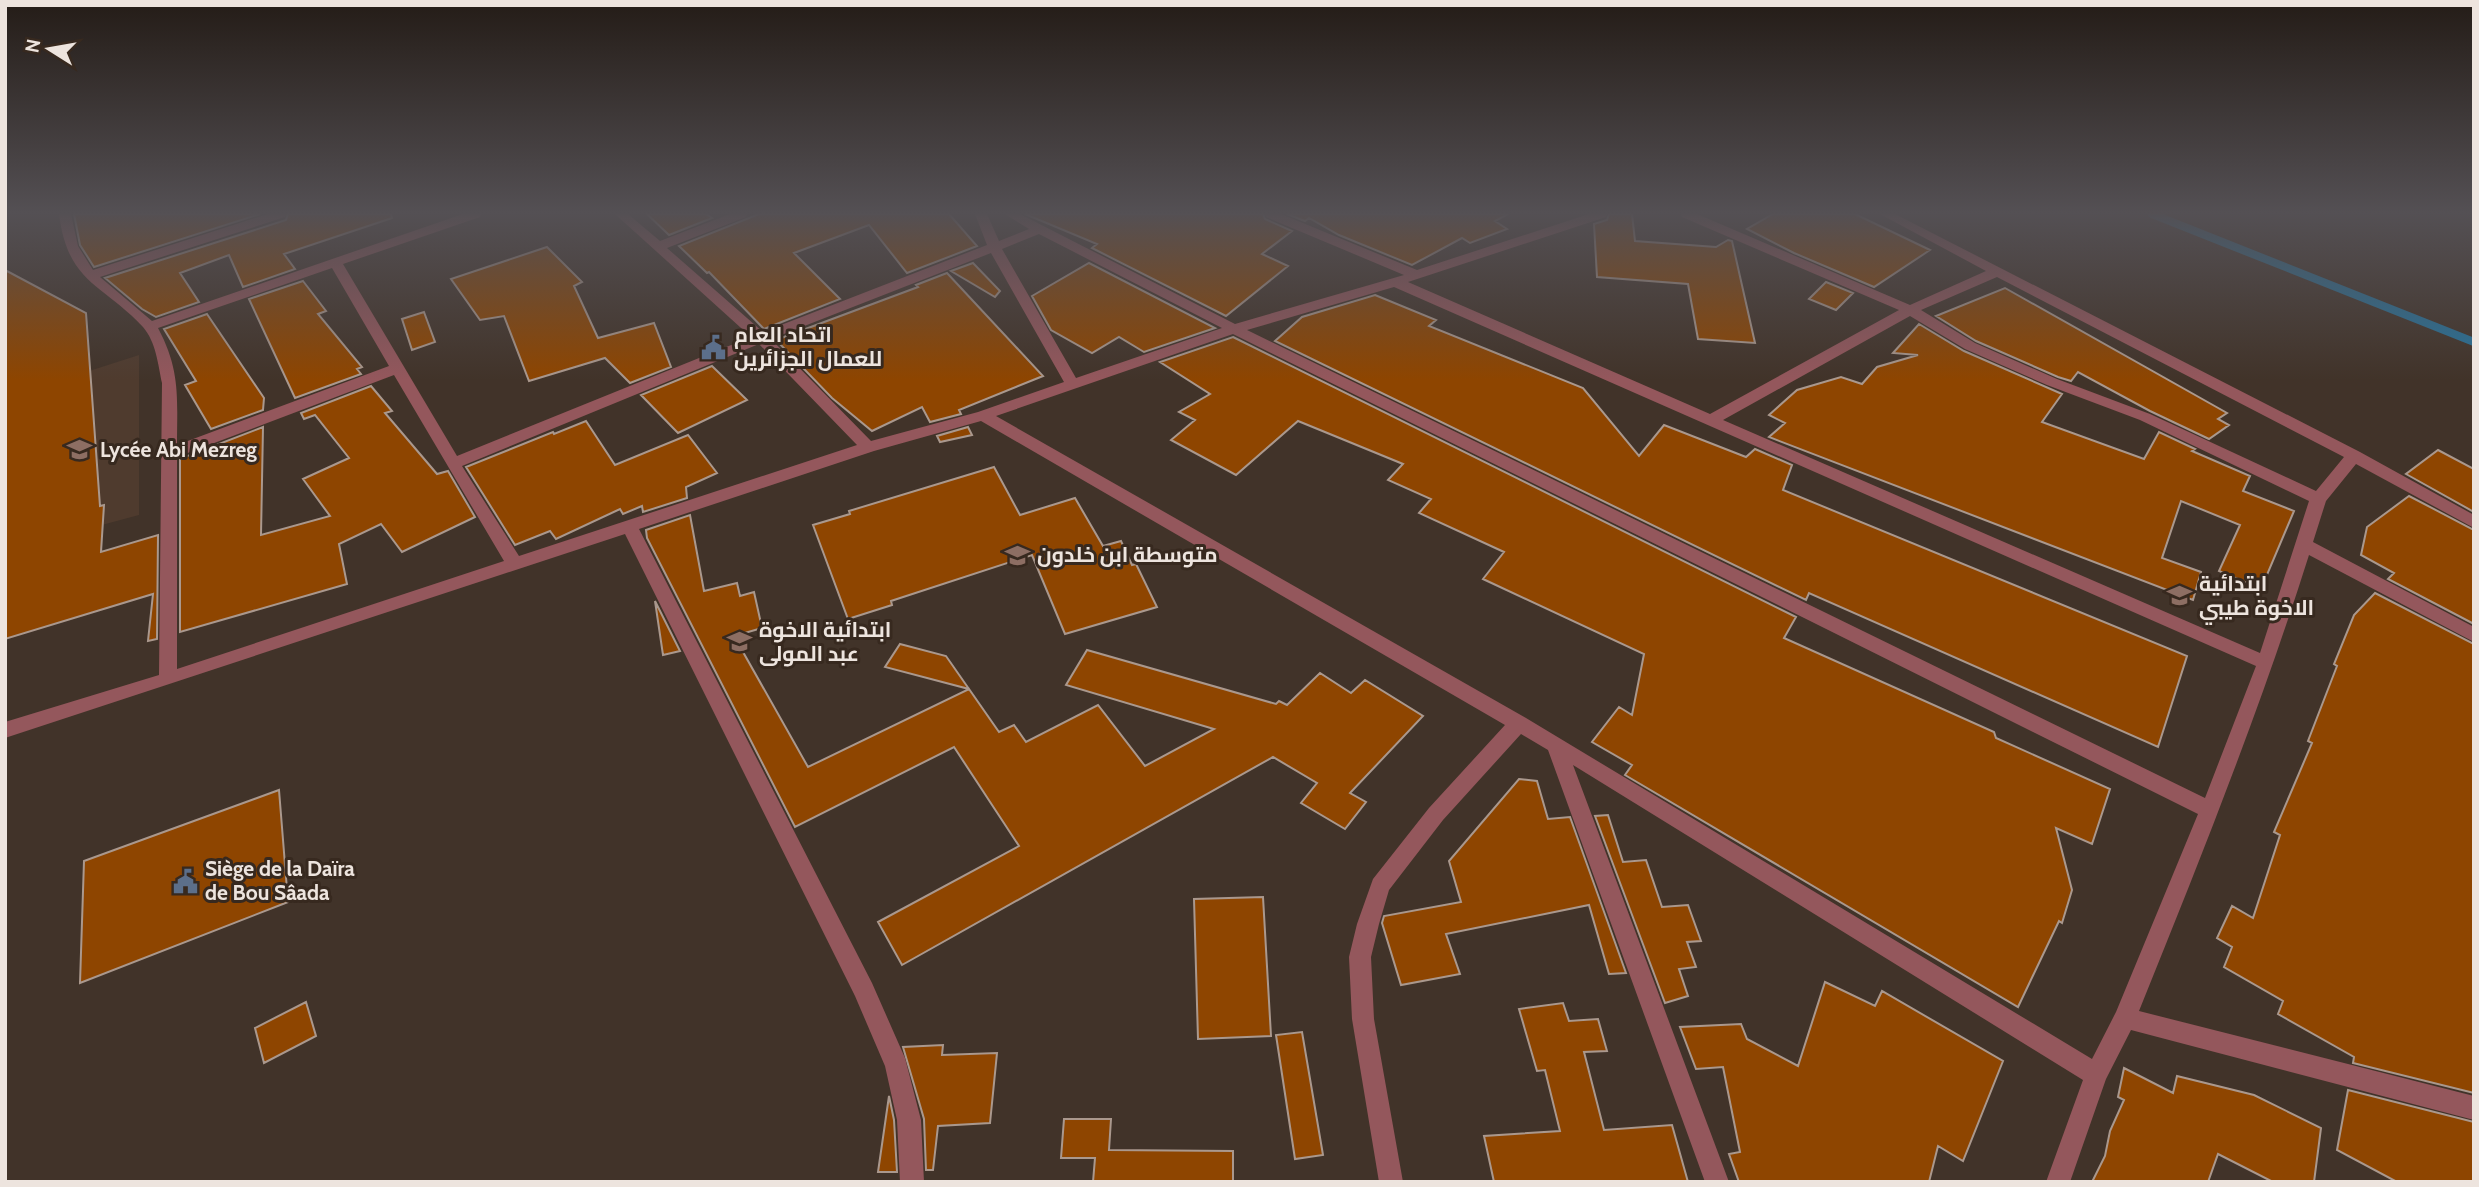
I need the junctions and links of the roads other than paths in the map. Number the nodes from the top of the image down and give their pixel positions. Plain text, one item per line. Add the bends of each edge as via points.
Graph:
1 (86, 269) edge
2 (110, 269) edge
3 (311, 269) edge
4 (340, 269) edge
5 (686, 269) edge
6 (939, 269) edge
7 (1007, 269) edge
8 (1118, 269) edge
9 (1403, 269) edge
10 (1433, 269) edge
11 (1816, 269) edge
12 (1991, 269) edge
13 (1996, 272) junction
14 (1416, 275) junction
15 (90, 276) junction
16 (1395, 282) junction
17 (1910, 310) junction
18 (150, 327) junction
19 (1234, 330) junction
20 (761, 338) junction
21 (397, 368) junction
22 (1073, 385) junction
23 (983, 415) junction
24 (1709, 421) junction
25 (868, 447) junction
26 (169, 454) junction
27 (2354, 456) junction
28 (453, 464) junction
29 (2318, 499) junction
30 (2474, 522) edge
31 (629, 526) junction
32 (2304, 545) junction
33 (515, 564) junction
34 (2474, 635) edge
35 (2266, 663) junction
36 (168, 679) junction
37 (1519, 723) junction
38 (5, 730) edge
39 (1556, 745) junction
40 (2210, 810) junction
41 (2125, 1018) junction
42 (2096, 1075) junction
43 (2474, 1108) edge
44 (912, 1182) edge
45 (1391, 1182) edge
46 (1717, 1182) edge
47 (2058, 1182) edge

1 - 15 street
2 - 15 street
3 - 18 street
4 - 21 street
5 - 20 street
6 - 20 street
7 - 22 street
8 - 19 street
9 - 14 street
10 - 14 street
11 - 17 street
12 - 13 street
13 - 17 street
13 - 27 street
14 - 16 street
15 - 18 street
16 - 19 street
16 - 24 street
17 - 24 street
17 - 29 street via 1970,346 2145,417
18 - 26 street via 164,353 169,383
19 - 22 street
19 - 40 street
20 - 25 street
20 - 28 street
21 - 26 street
21 - 28 street
22 - 23 street
23 - 25 street
23 - 37 street
24 - 35 street
25 - 31 street
26 - 36 street
27 - 29 street
27 - 30 street
28 - 33 street
29 - 32 street
31 - 33 street
31 - 44 street via 864,990 897,1066 909,1120
32 - 34 street
32 - 35 street
33 - 36 street
35 - 40 street
36 - 38 street
37 - 39 street
37 - 45 street via 1436,814 1380,886 1368,923 1360,957 1363,1018
39 - 42 street
39 - 46 street
40 - 41 street
41 - 42 street
41 - 43 street
42 - 47 street

